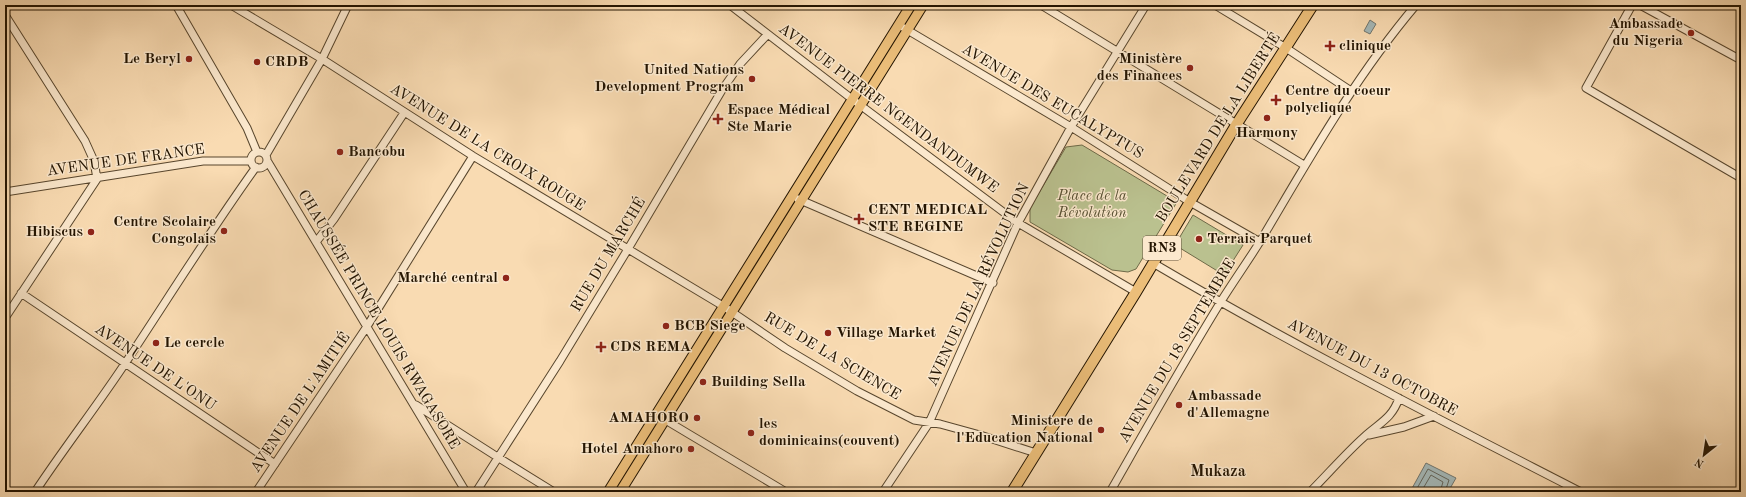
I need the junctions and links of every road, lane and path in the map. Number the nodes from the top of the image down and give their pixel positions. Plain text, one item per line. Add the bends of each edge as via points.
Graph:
1 (176, 5) edge
2 (232, 5) edge
3 (348, 5) edge
4 (730, 5) edge
5 (912, 5) edge
6 (923, 5) edge
7 (1042, 5) edge
8 (1146, 5) edge
9 (1215, 5) edge
10 (1313, 5) edge
11 (1416, 5) edge
12 (1632, 5) edge
13 (1640, 5) edge
14 (5, 15) edge
15 (899, 25) junction
16 (908, 30) junction
17 (767, 35) junction
18 (1286, 48) junction
19 (1118, 51) junction
20 (322, 60) junction
21 (1741, 60) edge
22 (1351, 91) junction
23 (852, 100) junction
24 (861, 106) junction
25 (404, 113) junction
26 (1236, 125) junction
27 (1071, 127) junction
28 (257, 152) junction
29 (473, 156) junction
30 (267, 159) junction
31 (251, 161) junction
32 (1304, 165) junction
33 (256, 168) junction
34 (1741, 178) edge
35 (96, 179) junction
36 (5, 192) edge
37 (793, 197) junction
38 (802, 201) junction
39 (1190, 202) junction
40 (1018, 223) junction
41 (316, 242) junction
42 (1260, 242) junction
43 (628, 249) junction
44 (1153, 263) junction
45 (993, 283) junction
46 (1136, 292) junction
47 (21, 293) junction
48 (1220, 302) junction
49 (723, 306) junction
50 (731, 312) junction
51 (5, 318) edge
52 (366, 328) junction
53 (125, 363) junction
54 (1399, 398) junction
55 (414, 404) junction
56 (1434, 416) junction
57 (660, 417) junction
58 (929, 423) junction
59 (1365, 436) junction
60 (1036, 453) junction
61 (498, 458) junction
62 (275, 464) junction
63 (36, 492) edge
64 (256, 492) edge
65 (466, 492) edge
66 (476, 492) edge
67 (554, 492) edge
68 (608, 492) edge
69 (620, 492) edge
70 (786, 492) edge
71 (883, 492) edge
72 (1012, 492) edge
73 (1110, 492) edge
74 (1310, 492) edge
75 (1581, 492) edge

1 - 28 street via 244,123
2 - 20 street, AVENUE DE LA CROIX ROUGE
3 - 20 street
4 - 17 street, AVENUE PIERRE NGENDANDUMWE
5 - 15 main road
6 - 16 main road
7 - 19 street
8 - 19 street, AVENUE DE LA RÉVOLUTION
9 - 18 street
10 - 18 highway, BOULEVARD DE LA LIBERTÉ / RN3
11 - 22 street, AVENUE DU 18 SEPTEMBRE
12 - 34 street via 1586,88
13 - 21 street
14 - 35 street via 85,141 94,161
15 - 16 street, AVENUE DES EUCALYPTUS
15 - 23 main road
16 - 24 main road
16 - 27 street, AVENUE DES EUCALYPTUS
17 - 23 street, AVENUE PIERRE NGENDANDUMWE
17 - 43 street, RUE DU MARCHÉ via 740,64 722,90
18 - 22 street
18 - 26 highway, BOULEVARD DE LA LIBERTÉ / RN3
19 - 26 street
19 - 27 street, AVENUE DE LA RÉVOLUTION
20 - 25 street, AVENUE DE LA CROIX ROUGE
20 - 30 street
22 - 32 street, AVENUE DU 18 SEPTEMBRE
23 - 24 street, AVENUE PIERRE NGENDANDUMWE
23 - 37 main road
24 - 38 main road
24 - 40 street, AVENUE PIERRE NGENDANDUMWE
25 - 29 street, AVENUE DE LA CROIX ROUGE
25 - 41 street
26 - 32 street
26 - 39 highway, BOULEVARD DE LA LIBERTÉ / RN3
27 - 39 street, AVENUE DES EUCALYPTUS
27 - 40 street, AVENUE DE LA RÉVOLUTION
28 - 30 street via 261,152
28 - 31 street
29 - 43 street, AVENUE DE LA CROIX ROUGE
29 - 52 street, AVENUE DE L'AMITIÉ
30 - 33 street via 264,167
30 - 41 street, CHAUSSÉE PRINCE LOUIS RWAGASORE
31 - 33 street
31 - 35 street, AVENUE DE FRANCE via 203,161
32 - 42 street, AVENUE DU 18 SEPTEMBRE
33 - 53 street via 197,251
35 - 36 street, AVENUE DE FRANCE
35 - 47 street
37 - 38 street
37 - 49 main road
38 - 45 street
38 - 50 main road
39 - 42 street, AVENUE DES EUCALYPTUS
39 - 44 highway, BOULEVARD DE LA LIBERTÉ / RN3
40 - 45 street, AVENUE DE LA RÉVOLUTION
40 - 46 street, AVENUE PIERRE NGENDANDUMWE
41 - 52 street, CHAUSSÉE PRINCE LOUIS RWAGASORE
42 - 48 street, AVENUE DU 18 SEPTEMBRE
43 - 49 street, AVENUE DE LA CROIX ROUGE
43 - 61 street, RUE DU MARCHÉ
44 - 46 highway, BOULEVARD DE LA LIBERTÉ / RN3
44 - 48 street, AVENUE DU 13 OCTOBRE
45 - 58 street, AVENUE DE LA RÉVOLUTION
46 - 60 highway, BOULEVARD DE LA LIBERTÉ / RN3
47 - 51 street
47 - 53 street, AVENUE DE L'ONU
48 - 54 street, AVENUE DU 13 OCTOBRE
48 - 73 street, AVENUE DU 18 SEPTEMBRE
49 - 50 street, AVENUE DE LA CROIX ROUGE
49 - 57 main road
50 - 57 main road
50 - 58 street, RUE DE LA SCIENCE via 857,391 914,420
52 - 55 street, CHAUSSÉE PRINCE LOUIS RWAGASORE
52 - 62 street, AVENUE DE L'AMITIÉ
53 - 62 street, AVENUE DE L'ONU
53 - 63 street
54 - 56 street, AVENUE DU 13 OCTOBRE
54 - 59 street via 1386,421
55 - 61 street
55 - 65 street, CHAUSSÉE PRINCE LOUIS RWAGASORE
56 - 59 street via 1404,427
56 - 75 street, AVENUE DU 13 OCTOBRE
57 - 68 main road
57 - 69 main road
57 - 70 street
58 - 60 street, RUE DE LA SCIENCE via 973,433
58 - 71 street, AVENUE DE LA RÉVOLUTION
59 - 74 street
60 - 72 highway, BOULEVARD DE LA LIBERTÉ / RN3
61 - 66 street, RUE DU MARCHÉ
61 - 67 street
62 - 64 street, AVENUE DE L'AMITIÉ

